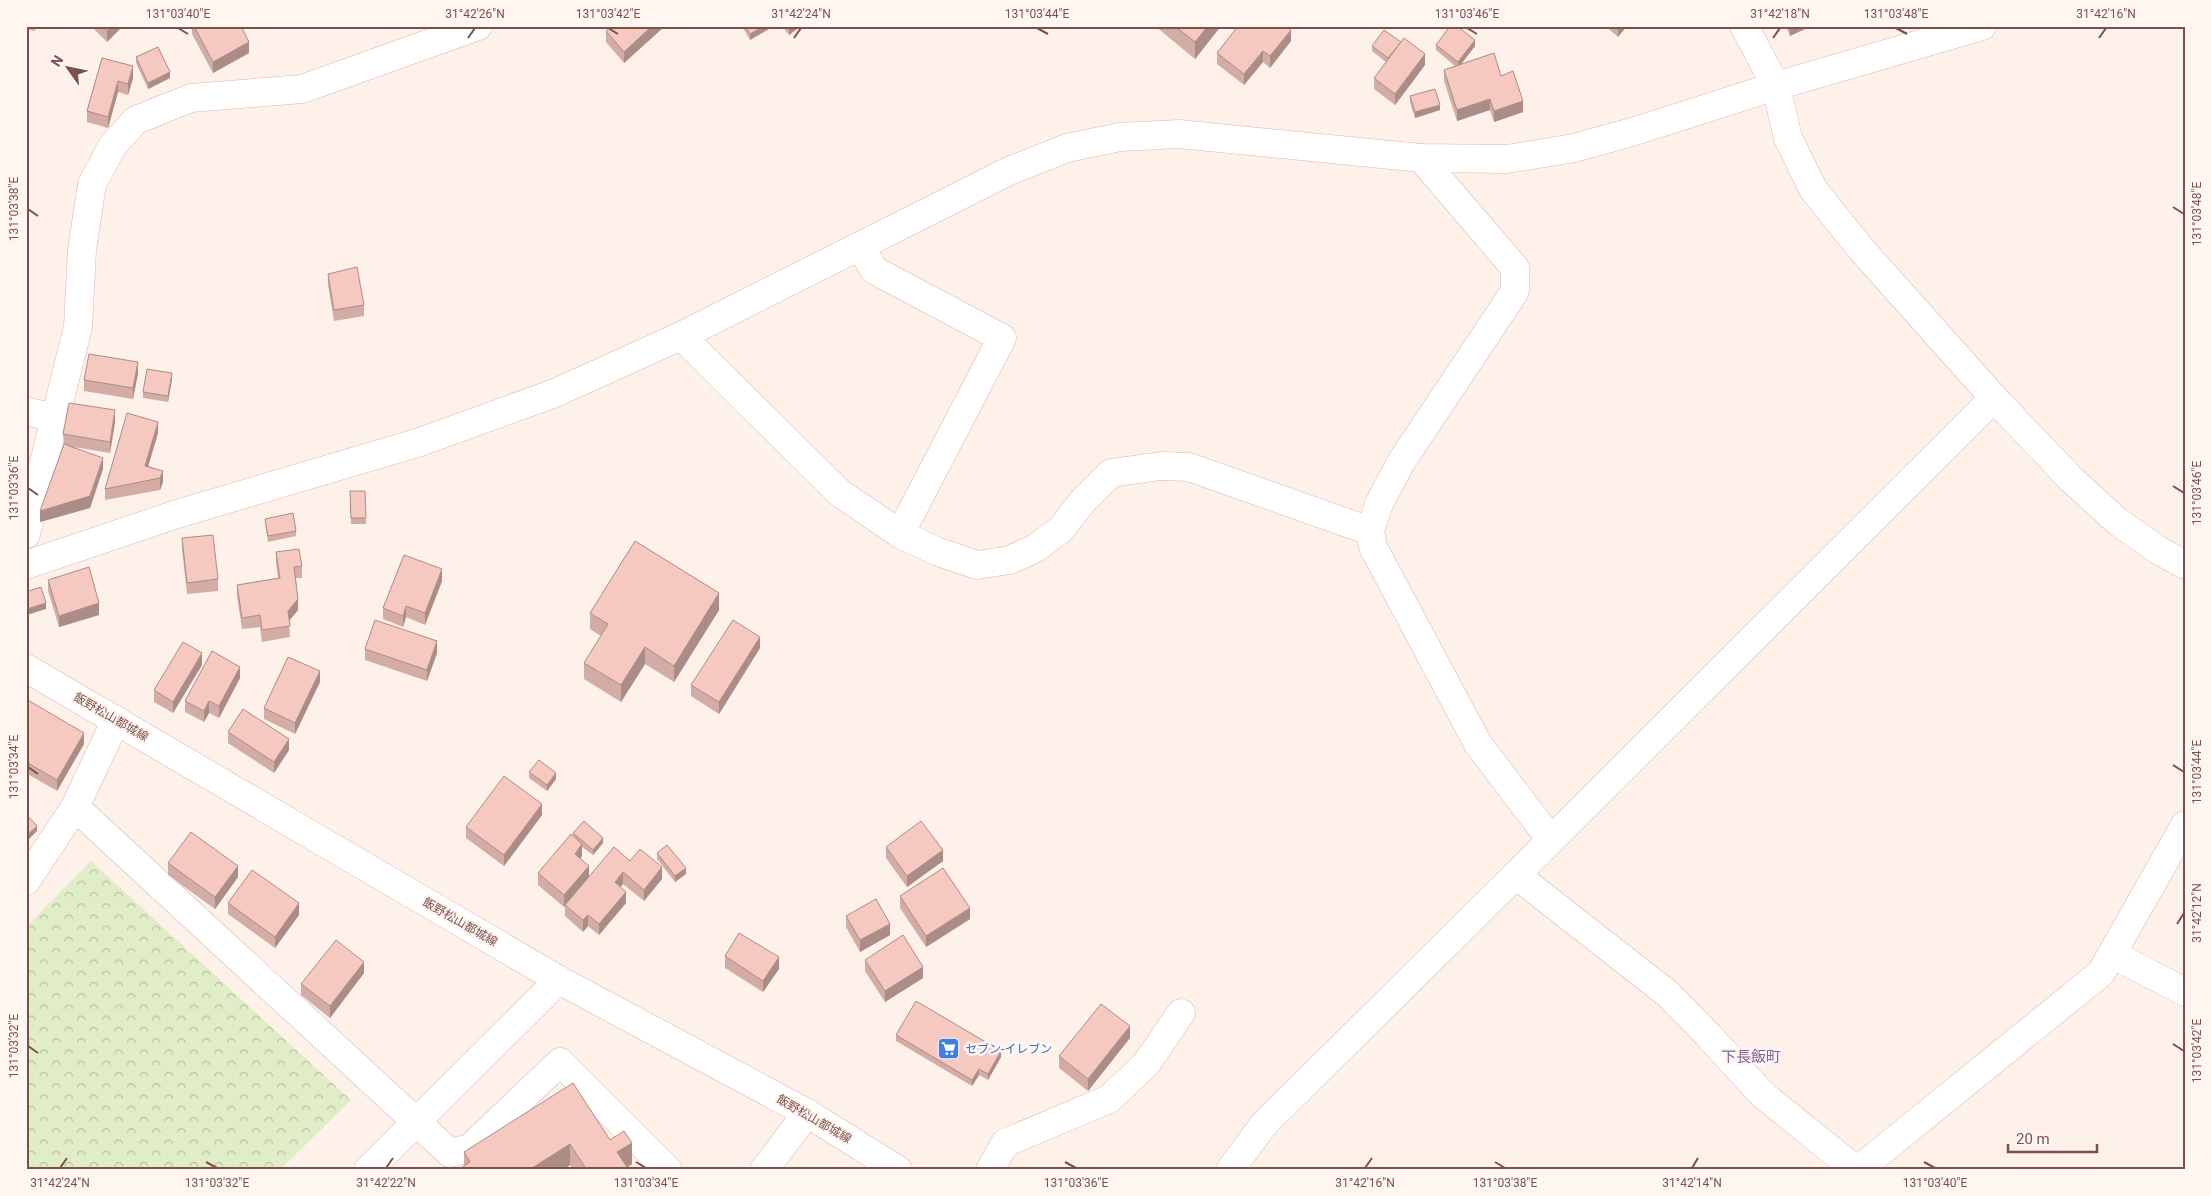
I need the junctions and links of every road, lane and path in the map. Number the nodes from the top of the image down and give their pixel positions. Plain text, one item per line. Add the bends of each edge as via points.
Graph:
1 (478, 26) edge
2 (1744, 26) edge
3 (1982, 26) edge
4 (1776, 86) junction
5 (1421, 158) junction
6 (860, 246) junction
7 (681, 336) junction
8 (1994, 398) junction
9 (26, 411) edge
10 (55, 418) junction
11 (1370, 531) junction
12 (26, 534) edge
13 (900, 534) junction
14 (2185, 565) edge
15 (26, 566) edge
16 (26, 668) edge
17 (116, 720) junction
18 (75, 807) junction
19 (2185, 825) edge
20 (1550, 840) junction
21 (1516, 875) junction
22 (26, 881) edge
23 (2112, 954) junction
24 (559, 980) junction
25 (2185, 992) edge
26 (1181, 1013) dead end
27 (808, 1113) junction
28 (417, 1121) junction
29 (368, 1170) edge
30 (668, 1170) edge
31 (764, 1170) edge
32 (898, 1170) edge
33 (990, 1170) edge
34 (1230, 1170) edge
35 (1857, 1170) edge

1 - 10 street via 302,89 191,98 136,120 113,145 92,184 82,250 78,328
2 - 4 street
3 - 4 street
4 - 5 street via 1574,148 1508,159
4 - 8 street via 1788,138 1813,189 1861,249
5 - 6 street via 1179,134 1120,137 1067,148 1009,171
5 - 11 street via 1515,268 1515,291 1401,462 1378,504
6 - 7 street
6 - 13 street via 874,270 1002,338
7 - 13 street via 840,493
7 - 15 street via 555,393 417,443 177,514
8 - 14 street via 2071,479 2117,521
8 - 20 street
9 - 10 street
10 - 12 street
11 - 13 street via 1188,467 1161,466 1111,473 1061,529 1036,548 1010,560 977,565
11 - 20 street via 1373,547 1478,744
16 - 17 street, 飯野松山都城線
17 - 18 street
17 - 24 street, 飯野松山都城線
18 - 22 street
18 - 28 street
19 - 23 street
20 - 21 street
21 - 34 street via 1264,1124
21 - 35 street via 1668,994 1762,1094
23 - 25 street
23 - 35 street via 2101,973
24 - 27 street, 飯野松山都城線
24 - 28 street
26 - 33 street via 1146,1064 1109,1099 1005,1143
27 - 31 street
27 - 32 street, 飯野松山都城線
28 - 29 street
28 - 30 street via 450,1152 470,1148 560,1062

